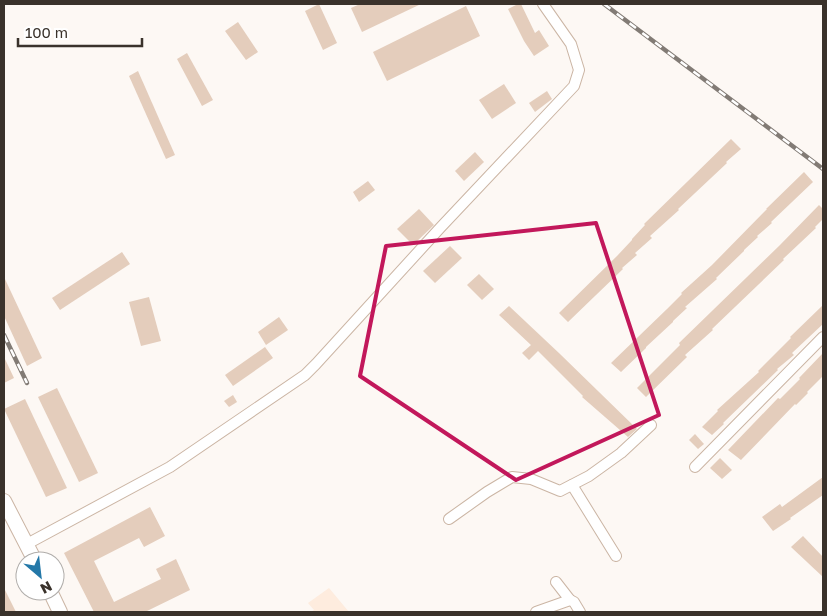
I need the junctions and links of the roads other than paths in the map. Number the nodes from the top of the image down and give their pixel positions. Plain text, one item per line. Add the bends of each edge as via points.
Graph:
1 (543, 4) edge
2 (823, 338) edge
3 (651, 425) dead end
4 (695, 467) dead end
5 (572, 484) junction
6 (4, 501) edge
7 (449, 519) dead end
8 (27, 544) junction
9 (30, 551) edge
10 (616, 556) dead end
11 (556, 582) dead end
12 (570, 600) junction
13 (536, 612) edge
14 (580, 612) edge

1 - 8 street via 571,44 579,70 574,86 306,375 170,467
2 - 4 street
3 - 5 street via 621,453
5 - 7 street via 560,490 531,479 512,477
5 - 10 street
6 - 8 main road
8 - 9 main road
11 - 12 street
12 - 13 street
12 - 14 street

